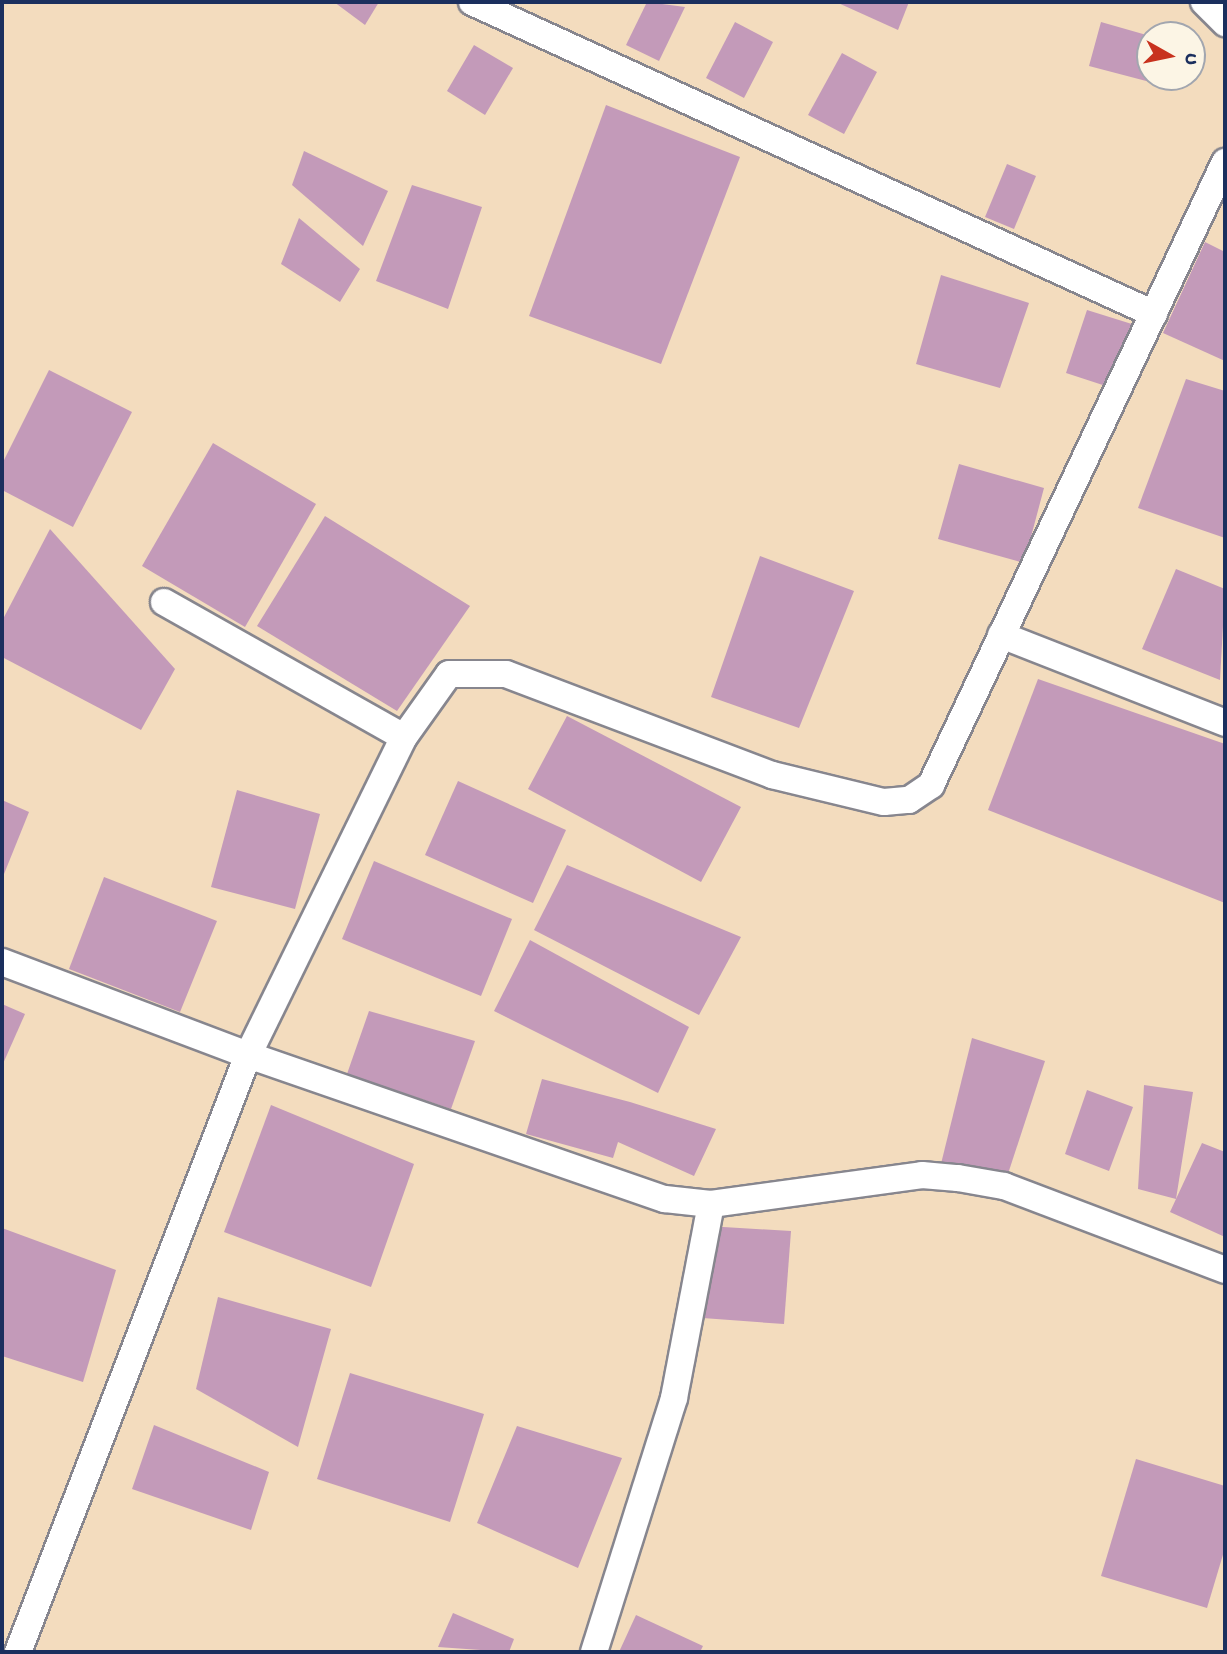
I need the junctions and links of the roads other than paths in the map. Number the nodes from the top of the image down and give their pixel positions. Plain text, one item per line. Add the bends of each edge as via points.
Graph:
1 (472, 2) edge
2 (1204, 2) edge
3 (1225, 23) edge
4 (1225, 162) edge
5 (1154, 314) junction
6 (164, 602) dead end
7 (1001, 635) junction
8 (1225, 723) edge
9 (404, 737) junction
10 (2, 962) edge
11 (248, 1055) junction
12 (711, 1204) junction
13 (1225, 1270) edge
14 (18, 1652) edge
15 (594, 1652) edge

1 - 5 street
2 - 3 street
4 - 5 street
5 - 7 street
6 - 9 street
7 - 8 street
7 - 9 street via 930,785 909,800 884,802 772,775 506,674 449,674
9 - 11 street
10 - 11 street
11 - 12 street via 665,1199
11 - 14 street
12 - 13 street via 922,1175 958,1178 1004,1186
12 - 15 street via 674,1398

